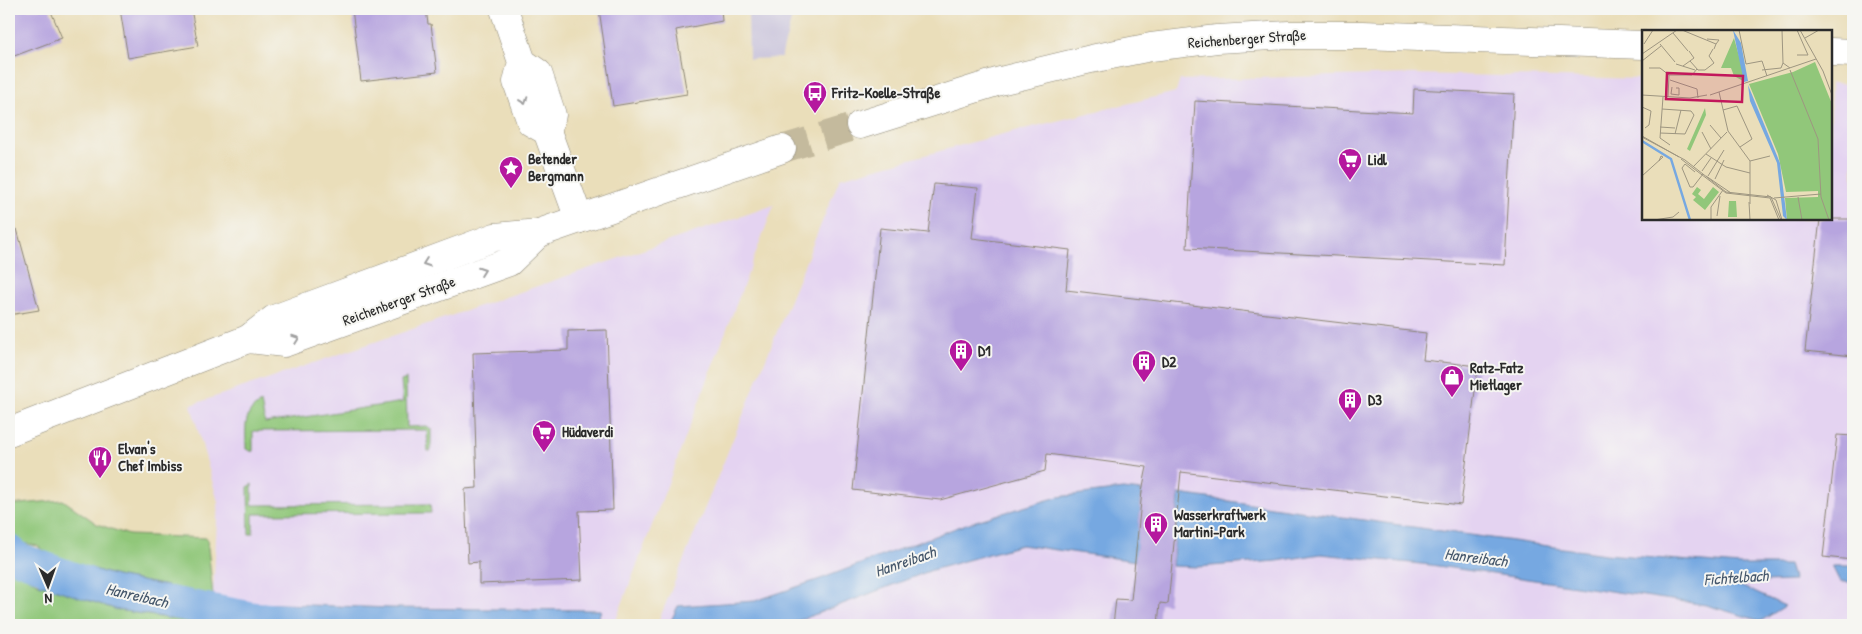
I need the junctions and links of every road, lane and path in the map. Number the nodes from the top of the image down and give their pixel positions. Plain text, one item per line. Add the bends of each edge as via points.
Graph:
1 (504, 9) edge
2 (1642, 45) edge
3 (1832, 52) edge
4 (1853, 53) edge
5 (860, 125) tunnel mouth
6 (782, 149) tunnel mouth
7 (579, 219) junction
8 (9, 432) edge

1 - 7 street via 522,62 538,73 552,114 547,131
2 - 5 street, Reichenberger Straße via 1362,35 1217,39 1150,47 1091,59 1000,81
3 - 4 street
6 - 7 street, Reichenberger Straße
7 - 8 street, Reichenberger Straße via 540,233 509,262 284,343 248,339

